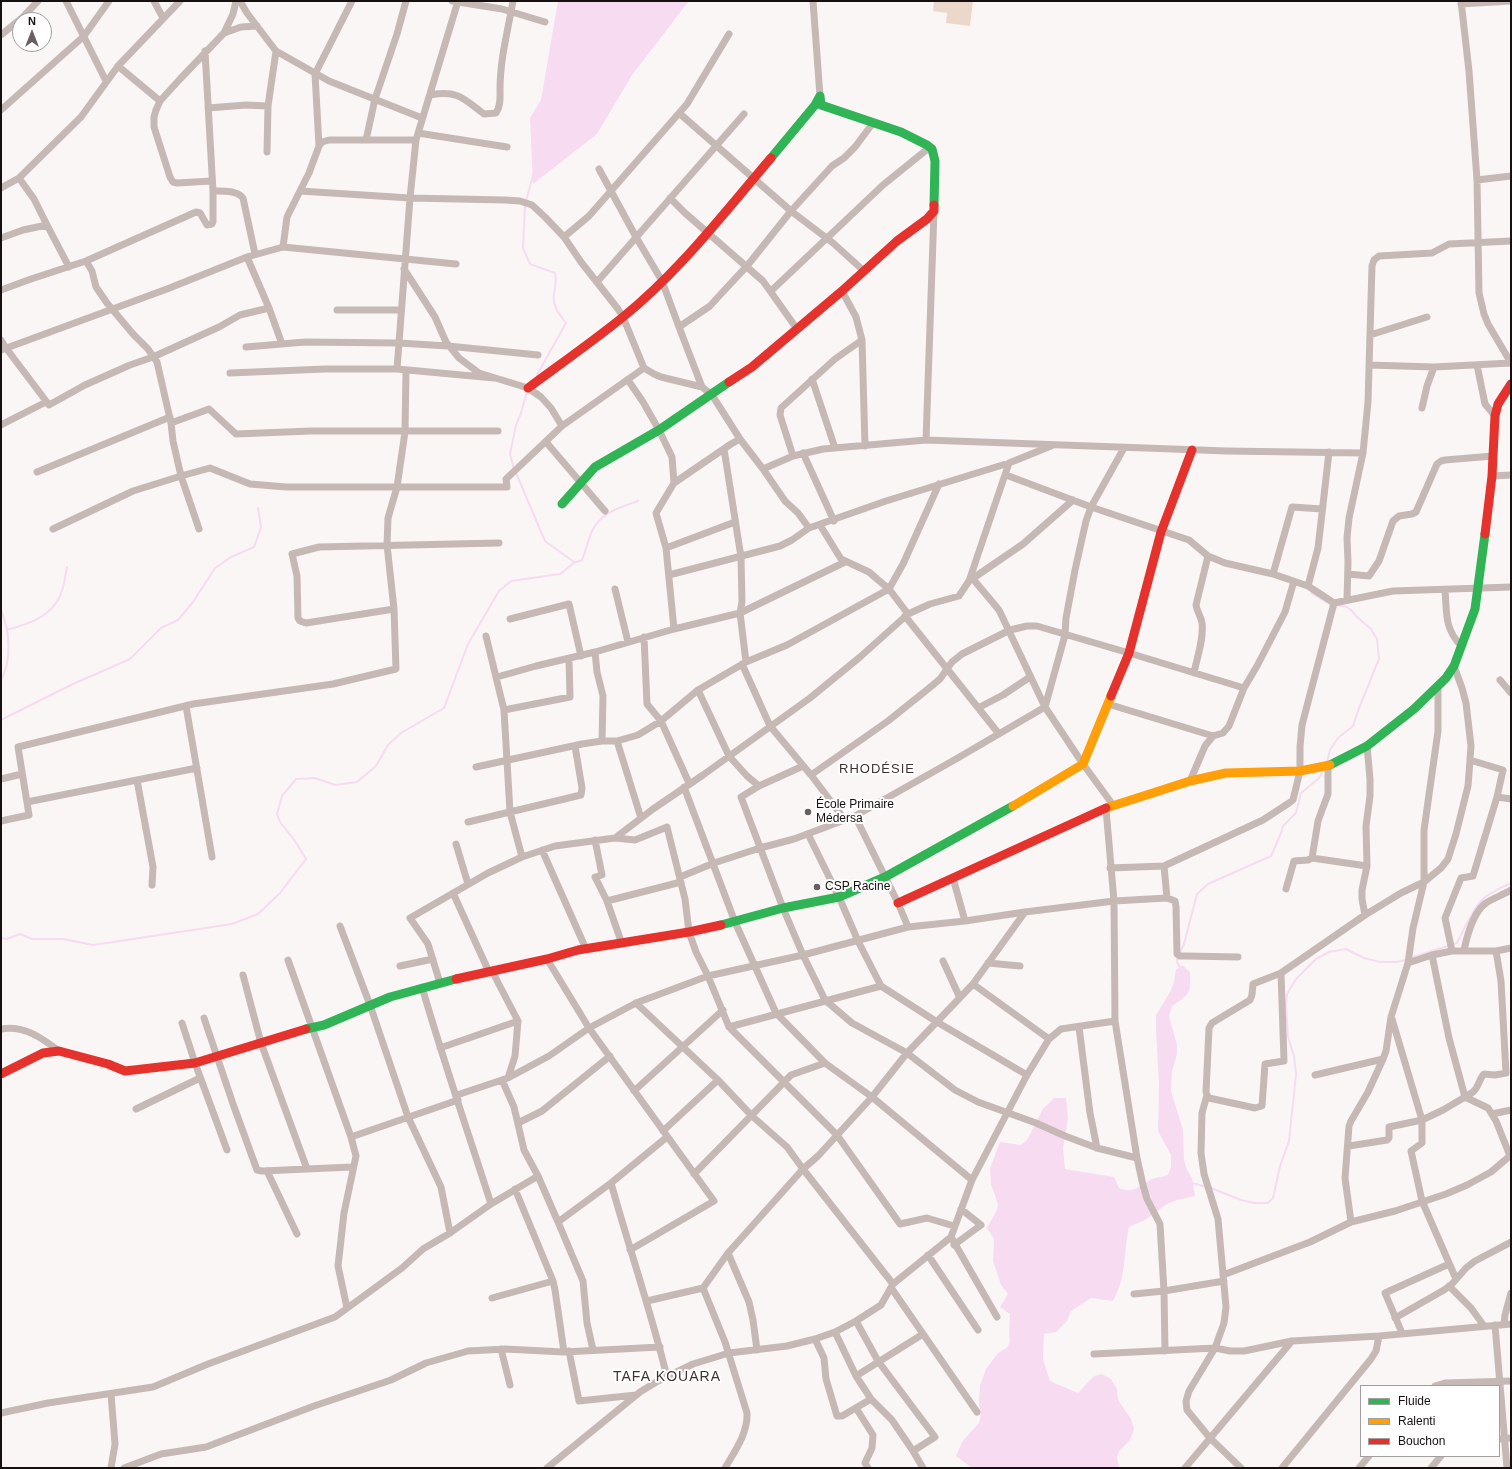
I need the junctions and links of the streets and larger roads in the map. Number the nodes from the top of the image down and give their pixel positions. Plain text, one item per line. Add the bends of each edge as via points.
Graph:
1 (38, 1) edge
2 (66, 1) edge
3 (109, 1) edge
4 (154, 1) edge
5 (180, 1) edge
6 (236, 1) edge
7 (240, 1) edge
8 (352, 1) edge
9 (406, 1) edge
10 (456, 1) edge
11 (513, 1) edge
12 (812, 1) edge
13 (1511, 2) edge
14 (1461, 3) edge
15 (510, 11) junction
16 (163, 18) junction
17 (545, 22) dead end
18 (257, 26) junction
19 (224, 33) junction
20 (729, 34) dead end
21 (1, 35) edge
22 (84, 36) junction
23 (205, 51) junction
24 (276, 51) junction
25 (118, 66) junction
26 (316, 74) junction
27 (106, 81) junction
28 (430, 95) junction
29 (820, 96) junction
30 (375, 99) junction
31 (160, 101) junction
32 (268, 106) junction
33 (208, 108) junction
34 (1, 110) edge
35 (679, 113) junction
36 (744, 114) dead end
37 (422, 118) junction
38 (873, 123) junction
39 (417, 136) junction
40 (366, 140) junction
41 (716, 145) junction
42 (318, 146) junction
43 (506, 147) dead end
44 (930, 147) junction
45 (266, 152) dead end
46 (599, 169) dead end
47 (1511, 176) edge
48 (19, 178) junction
49 (754, 179) junction
50 (1476, 180) junction
51 (212, 181) junction
52 (1, 188) edge
53 (213, 190) junction
54 (611, 190) junction
55 (300, 191) junction
56 (410, 198) junction
57 (670, 198) junction
58 (790, 211) junction
59 (934, 211) junction
60 (47, 225) junction
61 (707, 233) junction
62 (564, 237) junction
63 (636, 237) junction
64 (1, 238) edge
65 (826, 238) junction
66 (1511, 241) edge
67 (1479, 243) junction
68 (283, 247) junction
69 (255, 254) junction
70 (247, 256) junction
71 (405, 259) junction
72 (86, 261) junction
73 (456, 264) dead end
74 (747, 266) junction
75 (69, 267) junction
76 (404, 269) junction
77 (864, 271) junction
78 (662, 281) junction
79 (597, 282) junction
80 (1, 290) edge
81 (771, 291) junction
82 (842, 291) junction
83 (269, 308) junction
84 (112, 310) junction
85 (337, 310) dead end
86 (401, 310) junction
87 (623, 317) junction
88 (1427, 317) dead end
89 (679, 328) junction
90 (797, 329) junction
91 (1370, 336) junction
92 (1, 340) edge
93 (862, 340) junction
94 (399, 343) junction
95 (282, 344) junction
96 (448, 346) junction
97 (246, 347) dead end
98 (3, 349) edge
99 (538, 355) dead end
100 (153, 357) junction
101 (1511, 363) edge
102 (1369, 365) junction
103 (1477, 365) junction
104 (1434, 367) junction
105 (644, 368) junction
106 (397, 369) junction
107 (406, 370) junction
108 (230, 373) dead end
109 (494, 378) junction
110 (812, 379) junction
111 (628, 380) junction
112 (1511, 384) edge
113 (702, 387) junction
114 (528, 388) junction
115 (712, 395) junction
116 (46, 402) junction
117 (1422, 408) dead end
118 (1495, 416) junction
119 (171, 420) junction
120 (1, 425) edge
121 (562, 426) junction
122 (659, 430) junction
123 (498, 431) dead end
124 (405, 432) junction
125 (740, 439) junction
126 (926, 440) junction
127 (546, 442) junction
128 (1053, 445) junction
129 (865, 446) junction
130 (835, 448) junction
131 (1124, 448) junction
132 (724, 449) junction
133 (1192, 450) junction
134 (1329, 452) junction
135 (803, 453) junction
136 (1363, 453) junction
137 (793, 456) junction
138 (1493, 456) junction
139 (1009, 463) junction
140 (764, 469) junction
141 (37, 472) dead end
142 (1006, 475) junction
143 (1511, 475) edge
144 (181, 476) junction
145 (1492, 476) junction
146 (582, 483) junction
147 (674, 483) junction
148 (939, 484) junction
149 (397, 487) junction
150 (1072, 500) junction
151 (562, 504) dead end
152 (1091, 508) junction
153 (1322, 509) junction
154 (605, 511) dead end
155 (834, 521) junction
156 (736, 522) junction
157 (820, 525) junction
158 (810, 528) junction
159 (54, 529) dead end
160 (199, 529) dead end
161 (1162, 532) junction
162 (499, 543) dead end
163 (387, 545) junction
164 (666, 548) junction
165 (1208, 556) junction
166 (741, 557) junction
167 (845, 562) junction
168 (1273, 574) junction
169 (1348, 574) junction
170 (670, 575) junction
171 (971, 580) junction
172 (1294, 581) junction
173 (1308, 586) junction
174 (1511, 587) edge
175 (615, 589) dead end
176 (889, 589) junction
177 (1477, 589) junction
178 (1445, 590) junction
179 (1347, 600) junction
180 (1334, 603) junction
181 (394, 609) junction
182 (740, 614) junction
183 (906, 615) junction
184 (510, 619) dead end
185 (674, 629) junction
186 (1010, 630) junction
187 (1065, 635) junction
188 (486, 636) dead end
189 (644, 637) junction
190 (628, 642) junction
191 (1461, 646) junction
192 (595, 652) junction
193 (1129, 653) junction
194 (581, 656) junction
195 (569, 658) junction
196 (744, 663) junction
197 (1454, 666) junction
198 (946, 669) junction
199 (1194, 673) junction
200 (497, 677) junction
201 (1030, 677) junction
202 (1500, 680) dead end
203 (1438, 686) junction
204 (1244, 688) junction
205 (698, 690) junction
206 (1511, 693) edge
207 (1108, 704) junction
208 (186, 706) junction
209 (1045, 706) junction
210 (978, 708) junction
211 (504, 710) junction
212 (661, 721) junction
213 (770, 726) junction
214 (999, 734) junction
215 (1213, 736) junction
216 (602, 741) junction
217 (618, 741) junction
218 (575, 746) junction
219 (1367, 746) junction
220 (729, 756) junction
221 (507, 760) junction
222 (1470, 760) junction
223 (1083, 764) junction
224 (803, 766) junction
225 (1328, 766) junction
226 (476, 767) dead end
227 (197, 768) junction
228 (1300, 771) junction
229 (22, 774) junction
230 (811, 775) junction
231 (1, 779) edge
232 (137, 780) junction
233 (1190, 781) junction
234 (687, 785) junction
235 (759, 786) junction
236 (1497, 797) junction
237 (1511, 799) edge
238 (27, 802) junction
239 (1110, 807) junction
240 (510, 812) junction
241 (856, 816) junction
242 (641, 818) junction
243 (845, 820) junction
244 (1, 821) edge
245 (468, 822) dead end
246 (808, 834) junction
247 (615, 838) junction
248 (595, 840) junction
249 (456, 844) dead end
250 (760, 848) junction
251 (542, 850) junction
252 (212, 857) dead end
253 (522, 857) junction
254 (1312, 858) junction
255 (714, 863) junction
256 (1164, 866) junction
257 (1367, 866) junction
258 (1110, 868) junction
259 (885, 877) junction
260 (953, 878) junction
261 (680, 880) junction
262 (1424, 882) junction
263 (468, 884) junction
264 (152, 885) dead end
265 (1286, 889) dead end
266 (1511, 890) edge
267 (453, 893) junction
268 (839, 897) junction
269 (1167, 898) junction
270 (1114, 900) junction
271 (607, 901) junction
272 (898, 903) junction
273 (783, 908) junction
274 (1025, 912) junction
275 (1365, 915) junction
276 (965, 921) junction
277 (735, 922) junction
278 (340, 926) dead end
279 (908, 927) junction
280 (689, 932) junction
281 (858, 941) junction
282 (622, 944) junction
283 (1511, 948) edge
284 (586, 949) junction
285 (1464, 950) junction
286 (1452, 951) junction
287 (1496, 951) junction
288 (803, 955) junction
289 (1432, 955) junction
290 (1238, 957) dead end
291 (433, 959) junction
292 (547, 959) junction
293 (288, 960) dead end
294 (943, 961) dead end
295 (988, 963) junction
296 (1408, 963) junction
297 (400, 966) dead end
298 (756, 966) junction
299 (1020, 966) dead end
300 (490, 972) junction
301 (1281, 974) junction
302 (243, 975) dead end
303 (708, 976) junction
304 (440, 983) junction
305 (973, 984) junction
306 (880, 986) junction
307 (422, 987) junction
308 (960, 998) junction
309 (825, 1000) junction
310 (636, 1003) junction
311 (370, 1005) junction
312 (722, 1010) junction
313 (776, 1013) junction
314 (1391, 1017) junction
315 (204, 1018) dead end
316 (518, 1021) junction
317 (1115, 1021) junction
318 (937, 1022) junction
319 (182, 1023) dead end
320 (312, 1027) junction
321 (729, 1027) junction
322 (1079, 1027) junction
323 (589, 1028) junction
324 (1, 1029) edge
325 (1049, 1039) junction
326 (261, 1043) junction
327 (683, 1047) junction
328 (440, 1048) junction
329 (59, 1051) junction
330 (906, 1053) junction
331 (217, 1056) junction
332 (610, 1056) junction
333 (1383, 1059) junction
334 (194, 1063) junction
335 (825, 1063) junction
336 (1, 1074) edge
337 (1027, 1075) junction
338 (1315, 1075) dead end
339 (200, 1078) junction
340 (505, 1079) junction
341 (718, 1080) junction
342 (785, 1082) junction
343 (634, 1091) junction
344 (1207, 1095) junction
345 (872, 1097) junction
346 (1465, 1097) junction
347 (457, 1098) junction
348 (136, 1109) dead end
349 (1511, 1110) edge
350 (1008, 1113) junction
351 (1492, 1114) junction
352 (752, 1116) junction
353 (408, 1117) junction
354 (1422, 1120) junction
355 (518, 1124) junction
356 (666, 1134) junction
357 (837, 1135) junction
358 (351, 1136) junction
359 (1349, 1146) junction
360 (1097, 1148) junction
361 (227, 1150) dead end
362 (1510, 1155) edge
363 (1137, 1158) junction
364 (352, 1167) junction
365 (307, 1169) junction
366 (803, 1169) junction
367 (267, 1171) junction
368 (694, 1174) junction
369 (538, 1176) junction
370 (972, 1180) junction
371 (611, 1183) junction
372 (515, 1189) junction
373 (1422, 1201) junction
374 (491, 1204) junction
375 (961, 1208) junction
376 (558, 1222) junction
377 (1352, 1222) junction
378 (954, 1226) junction
379 (450, 1233) junction
380 (297, 1234) dead end
381 (950, 1237) junction
382 (1511, 1242) edge
383 (954, 1245) junction
384 (630, 1250) junction
385 (728, 1253) junction
386 (928, 1255) junction
387 (1449, 1264) junction
388 (1224, 1278) junction
389 (1456, 1279) junction
390 (553, 1281) junction
391 (893, 1286) junction
392 (1449, 1286) junction
393 (703, 1288) junction
394 (1164, 1291) junction
395 (1511, 1293) edge
396 (1134, 1294) dead end
397 (492, 1298) dead end
398 (647, 1301) junction
399 (347, 1308) junction
400 (997, 1317) dead end
401 (1395, 1318) junction
402 (856, 1321) junction
403 (1508, 1324) edge
404 (1495, 1325) junction
405 (1484, 1326) junction
406 (978, 1330) dead end
407 (835, 1332) junction
408 (1402, 1333) junction
409 (923, 1334) junction
410 (1379, 1336) junction
411 (815, 1339) junction
412 (1292, 1341) junction
413 (660, 1347) junction
414 (1215, 1348) junction
415 (501, 1349) junction
416 (593, 1350) junction
417 (757, 1350) junction
418 (1165, 1351) junction
419 (566, 1352) junction
420 (729, 1354) junction
421 (1094, 1354) dead end
422 (878, 1361) junction
423 (856, 1376) junction
424 (667, 1377) junction
425 (1511, 1381) edge
426 (1500, 1382) junction
427 (510, 1385) dead end
428 (1438, 1385) edge
429 (111, 1394) junction
430 (636, 1395) junction
431 (871, 1399) junction
432 (856, 1408) junction
433 (976, 1412) dead end
434 (1, 1413) edge
435 (1210, 1438) junction
436 (1505, 1439) edge
437 (913, 1451) junction
438 (1368, 1457) edge
439 (1440, 1457) edge
440 (111, 1468) edge
441 (124, 1468) edge
442 (546, 1468) edge
443 (725, 1468) edge
444 (868, 1468) edge
445 (923, 1468) edge
446 (1185, 1468) edge
447 (1241, 1468) edge
448 (1282, 1468) edge
449 (1359, 1468) edge
450 (1431, 1468) edge
451 (1507, 1468) edge

1 - 21 street
2 - 22 street
3 - 22 street
4 - 16 street
5 - 16 street
6 - 19 street
7 - 18 street
8 - 26 street
9 - 30 street
10 - 15 street
10 - 28 street
11 - 15 street
12 - 29 street
13 - 14 street
14 - 50 street via 1469,71
15 - 17 street
15 - 28 street via 499,108 496,113 484,114 460,96 443,92
16 - 25 street
18 - 19 street via 241,27
18 - 24 street
19 - 23 street
20 - 35 street
22 - 27 street
22 - 34 street
23 - 31 street
23 - 33 street
24 - 26 street
24 - 32 street
25 - 27 street
25 - 31 street
26 - 30 street
26 - 42 street
27 - 48 street via 81,117
28 - 37 street
29 - 38 street via 821,105
29 - 49 street via 816,105
30 - 37 street
30 - 40 street
31 - 51 street via 154,117 154,127 173,182
32 - 33 street
32 - 45 street
33 - 51 street
35 - 41 street
35 - 54 street
36 - 41 street
37 - 39 street
38 - 44 street via 925,142
38 - 58 street via 855,147 832,166
39 - 40 street
39 - 43 street
39 - 56 street
40 - 42 street via 329,140
41 - 49 street
41 - 57 street
42 - 55 street
44 - 59 street via 935,156
44 - 65 street via 883,185
46 - 54 street
47 - 50 street
48 - 52 street
48 - 60 street via 34,199
49 - 58 street
49 - 61 street
50 - 67 street
51 - 53 street
53 - 69 street via 234,192 243,198
53 - 72 street via 212,224 207,225 200,213 196,212
54 - 62 street via 589,216
54 - 63 street
55 - 56 street
55 - 68 street via 287,217
56 - 62 street via 520,201 532,205
56 - 71 street
57 - 61 street
57 - 63 street
58 - 65 street
58 - 74 street
59 - 77 street
59 - 126 street
60 - 64 street
60 - 75 street
61 - 74 street
61 - 78 street
62 - 79 street
63 - 78 street
63 - 79 street
65 - 77 street
65 - 81 street
66 - 67 street
67 - 91 street via 1449,244 1432,253 1376,258 1372,266
67 - 101 street via 1479,293 1484,314
68 - 69 street
68 - 71 street
69 - 70 street
70 - 83 street
70 - 84 street
71 - 73 street
71 - 76 street
72 - 75 street
72 - 84 street via 96,287
74 - 81 street
74 - 89 street via 710,306
75 - 80 street
76 - 86 street
76 - 96 street via 435,317
77 - 82 street
78 - 87 street
78 - 89 street
79 - 87 street
81 - 90 street
82 - 90 street
82 - 93 street via 856,317
83 - 95 street
83 - 100 street via 240,315 219,328
84 - 98 street
84 - 100 street
85 - 86 street
86 - 94 street
87 - 105 street
87 - 114 street
88 - 91 street
89 - 113 street
90 - 115 street via 752,367
91 - 102 street
92 - 98 street
93 - 110 street via 838,356
93 - 129 street
94 - 95 street
94 - 96 street
94 - 106 street
95 - 97 street
96 - 99 street
96 - 109 street via 473,369
98 - 116 street
100 - 116 street via 85,385 49,405
100 - 119 street via 157,362
101 - 103 street
102 - 104 street
102 - 136 street
103 - 104 street
103 - 118 street via 1485,404
104 - 117 street
105 - 111 street
105 - 113 street via 661,377
106 - 107 street
106 - 108 street
107 - 109 street
107 - 124 street
109 - 114 street
110 - 130 street
110 - 137 street via 780,410
111 - 121 street
111 - 122 street
112 - 118 street via 1498,404
113 - 115 street
114 - 121 street via 551,408
115 - 122 street
115 - 125 street
116 - 120 street
118 - 138 street
119 - 124 street via 209,409 236,434 311,431
119 - 141 street
119 - 144 street
121 - 127 street
122 - 146 street via 595,467
122 - 147 street via 672,458
123 - 124 street
124 - 149 street
125 - 132 street
125 - 140 street
126 - 128 street
126 - 129 street
127 - 146 street
127 - 149 street via 506,478 507,487
128 - 131 street
128 - 139 street
129 - 130 street
130 - 135 street
131 - 133 street
131 - 152 street
132 - 147 street
132 - 156 street
133 - 134 street
133 - 161 street
134 - 136 street
134 - 153 street
135 - 137 street
135 - 155 street
136 - 169 street via 1349,518
137 - 140 street
138 - 145 street
138 - 169 street via 1445,460 1437,464 1416,512 1399,516 1393,521 1379,561 1369,576
139 - 142 street
139 - 148 street
140 - 158 street via 785,501
142 - 150 street
142 - 171 street
143 - 145 street
144 - 149 street via 210,468 250,484 286,487
144 - 159 street via 133,491
144 - 160 street
145 - 177 street
146 - 151 street
146 - 154 street
147 - 164 street via 656,513
148 - 155 street
148 - 176 street
149 - 163 street via 388,518
150 - 152 street
150 - 171 street via 1023,544
152 - 161 street
152 - 187 street via 1075,570
153 - 168 street via 1292,507
153 - 173 street via 1318,548
155 - 157 street
156 - 164 street
156 - 166 street
157 - 158 street
157 - 167 street
158 - 166 street via 780,546
161 - 165 street via 1189,540
161 - 193 street
162 - 163 street
163 - 181 street
163 - 181 street via 319,547 292,554 297,576 298,618 306,623
164 - 170 street
165 - 168 street via 1225,564
165 - 199 street via 1196,605 1203,631
166 - 170 street
166 - 182 street
167 - 176 street via 869,572
167 - 182 street
168 - 172 street
169 - 179 street
170 - 185 street
171 - 183 street via 959,596 930,604
171 - 186 street via 992,600
172 - 173 street
172 - 204 street via 1284,612 1258,666
173 - 180 street
174 - 177 street
175 - 190 street
176 - 183 street
176 - 196 street via 787,645
177 - 178 street
177 - 191 street via 1472,622
178 - 179 street via 1393,591
178 - 191 street via 1448,626
179 - 180 street
180 - 228 street via 1302,725
181 - 208 street via 396,669 333,684
182 - 185 street
182 - 196 street
183 - 198 street
183 - 213 street via 821,689
184 - 194 street via 569,604
185 - 189 street
186 - 187 street via 1032,626
186 - 198 street via 962,654
186 - 201 street
187 - 193 street
187 - 209 street
188 - 200 street
189 - 190 street
189 - 212 street via 648,704
190 - 192 street
191 - 197 street
192 - 194 street
192 - 216 street via 603,696
193 - 199 street
193 - 207 street
194 - 195 street
195 - 200 street
195 - 211 street via 570,697
196 - 205 street
196 - 213 street
197 - 203 street
197 - 222 street via 1466,703
198 - 210 street
198 - 230 street via 940,680 888,721
199 - 204 street
200 - 211 street
201 - 209 street
201 - 210 street
202 - 206 street
203 - 219 street
203 - 262 street via 1438,731 1424,830
204 - 215 street via 1227,730
205 - 212 street
205 - 220 street
207 - 215 street
207 - 223 street
208 - 227 street
208 - 229 street via 18,747
209 - 214 street
209 - 223 street
210 - 214 street
211 - 221 street
212 - 217 street via 638,735
212 - 234 street
213 - 220 street
213 - 224 street
214 - 241 street
215 - 233 street via 1203,749
216 - 217 street
216 - 218 street
217 - 242 street
218 - 221 street
218 - 240 street via 581,795
219 - 225 street
219 - 257 street via 1370,779 1365,838
220 - 234 street
220 - 235 street
221 - 226 street
221 - 240 street
222 - 236 street via 1503,770
222 - 262 street via 1468,786 1448,859
223 - 239 street
223 - 259 street
224 - 230 street
224 - 235 street
225 - 228 street
225 - 254 street via 1328,794 1318,821
227 - 232 street
227 - 252 street
228 - 233 street via 1226,774
228 - 256 street via 1295,795 1289,803 1263,820
229 - 231 street
229 - 238 street
230 - 243 street
232 - 238 street
232 - 264 street via 153,867
233 - 239 street
234 - 242 street
234 - 255 street
235 - 250 street via 741,797
236 - 237 street
236 - 286 street via 1473,876 1461,878 1445,918
238 - 244 street via 30,815
239 - 258 street
239 - 260 street
240 - 245 street
240 - 253 street
241 - 243 street
241 - 259 street
242 - 247 street
243 - 246 street
246 - 250 street
246 - 268 street
247 - 248 street
247 - 261 street via 635,840 667,827
248 - 251 street
248 - 271 street via 602,875 595,877
249 - 263 street
250 - 255 street
250 - 273 street
251 - 253 street
251 - 284 street
253 - 263 street
254 - 257 street
254 - 265 street via 1294,861
255 - 261 street
255 - 277 street
256 - 258 street
256 - 269 street
257 - 275 street via 1362,890
258 - 270 street
259 - 268 street
259 - 272 street
260 - 272 street
260 - 276 street
261 - 271 street
261 - 280 street
262 - 275 street
262 - 296 street
263 - 267 street
266 - 285 street via 1482,906 1469,929
267 - 291 street via 410,918 428,944
267 - 300 street
268 - 273 street
268 - 281 street
269 - 270 street
269 - 290 street via 1175,902 1176,907 1177,954
270 - 274 street
270 - 317 street
271 - 282 street
272 - 279 street
273 - 277 street
273 - 288 street
274 - 276 street
274 - 295 street
275 - 301 street
276 - 279 street
277 - 280 street
277 - 298 street
278 - 311 street
279 - 281 street
280 - 282 street
280 - 303 street
281 - 288 street
281 - 306 street
282 - 284 street
283 - 287 street
284 - 292 street
285 - 286 street
285 - 287 street
286 - 289 street
287 - 346 street via 1501,981 1506,1073 1484,1074 1474,1091
288 - 298 street
288 - 309 street
289 - 296 street
289 - 346 street via 1449,1038
291 - 297 street
291 - 304 street
292 - 300 street
292 - 323 street
293 - 320 street
294 - 308 street
295 - 299 street
295 - 305 street
296 - 314 street
298 - 303 street
298 - 313 street
300 - 304 street
300 - 316 street
301 - 344 street via 1253,984 1250,1000 1212,1023 1209,1028
301 - 344 street via 1284,1061 1264,1064 1262,1106 1255,1108 1209,1098
302 - 326 street
303 - 310 street
303 - 312 street
304 - 307 street
305 - 308 street
305 - 325 street
306 - 309 street
306 - 318 street
307 - 311 street
307 - 328 street
308 - 318 street
309 - 313 street
309 - 330 street via 852,1023
310 - 323 street
310 - 327 street
311 - 320 street via 324,1025
311 - 353 street
312 - 321 street
312 - 327 street
313 - 321 street
313 - 335 street
314 - 333 street
314 - 354 street
315 - 331 street
316 - 328 street
316 - 340 street via 515,1056
317 - 322 street
317 - 363 street
318 - 330 street
318 - 337 street
319 - 334 street
320 - 326 street
320 - 358 street
321 - 342 street
322 - 325 street via 1061,1029
322 - 360 street
323 - 332 street
323 - 340 street via 549,1056
324 - 329 street via 25,1030
325 - 337 street
326 - 331 street
326 - 365 street
327 - 341 street
327 - 343 street
328 - 347 street
329 - 334 street via 125,1071
329 - 336 street via 43,1053
330 - 345 street
330 - 350 street via 955,1090
331 - 334 street
331 - 367 street via 256,1168 259,1171
332 - 343 street
332 - 355 street via 542,1111
333 - 338 street
333 - 359 street via 1351,1121
334 - 339 street
335 - 342 street via 791,1075
335 - 345 street
337 - 350 street
339 - 348 street
339 - 361 street
340 - 347 street
340 - 355 street
341 - 352 street
341 - 356 street
342 - 352 street
342 - 357 street
343 - 356 street
344 - 388 street via 1202,1113 1201,1153 1204,1174 1218,1219
345 - 357 street
345 - 370 street
346 - 351 street via 1488,1108
346 - 354 street
347 - 353 street
347 - 374 street
349 - 351 street
350 - 360 street
350 - 370 street
351 - 362 street
352 - 366 street via 787,1147
352 - 368 street
353 - 358 street
353 - 379 street via 441,1187
354 - 359 street via 1389,1127 1387,1140
354 - 373 street via 1422,1143 1413,1149 1411,1155
355 - 369 street via 524,1150
356 - 368 street
356 - 371 street
357 - 366 street
357 - 378 street via 900,1224 927,1218
358 - 364 street via 356,1156
359 - 377 street via 1345,1178
360 - 363 street
362 - 373 street via 1491,1172 1467,1185
363 - 394 street via 1147,1199 1160,1224
364 - 365 street
364 - 399 street via 338,1266
365 - 367 street
366 - 385 street
366 - 391 street
367 - 380 street
368 - 384 street via 714,1201
369 - 372 street
369 - 376 street
370 - 375 street
371 - 376 street
371 - 384 street
372 - 374 street
372 - 390 street
373 - 377 street
373 - 387 street
374 - 379 street
375 - 378 street
375 - 383 street via 981,1225
376 - 416 street via 583,1281
377 - 388 street
378 - 381 street
379 - 399 street via 423,1249 402,1268
381 - 383 street
381 - 386 street
382 - 389 street via 1475,1261
383 - 400 street
384 - 398 street
385 - 393 street
385 - 417 street via 749,1302
386 - 391 street
386 - 406 street
387 - 389 street
387 - 401 street via 1385,1293
388 - 394 street
388 - 414 street via 1226,1315
389 - 392 street
390 - 397 street
390 - 419 street
391 - 402 street via 881,1305
391 - 409 street
392 - 401 street
392 - 405 street via 1472,1308
393 - 398 street
393 - 420 street
394 - 396 street
394 - 418 street
395 - 403 street via 1505,1314
398 - 413 street
399 - 429 street via 335,1317 153,1387
401 - 408 street
402 - 407 street
402 - 422 street
403 - 404 street
404 - 405 street
404 - 426 street
405 - 408 street
407 - 411 street
407 - 423 street
408 - 410 street
409 - 422 street
409 - 433 street
410 - 412 street
410 - 448 street via 1376,1351 1371,1359
411 - 417 street
411 - 432 street via 824,1358 826,1379 837,1416
412 - 414 street via 1244,1351
412 - 435 street
413 - 416 street
413 - 424 street
414 - 418 street
414 - 435 street via 1189,1391 1186,1401 1187,1410
415 - 419 street
415 - 427 street
415 - 441 street via 468,1351 426,1363 391,1380 206,1447 161,1454
416 - 419 street
417 - 420 street
418 - 421 street
419 - 430 street via 579,1401
420 - 424 street via 693,1364
420 - 443 street via 748,1419 744,1434
422 - 423 street
422 - 437 street via 935,1437
423 - 431 street
424 - 430 street
425 - 426 street
426 - 428 street
426 - 436 street
429 - 434 street
429 - 440 street via 115,1444
430 - 442 street
431 - 432 street
431 - 437 street via 892,1420
432 - 444 street via 873,1435 872,1448 865,1463
435 - 446 street
435 - 447 street
436 - 451 street
437 - 445 street
438 - 449 street
439 - 450 street

